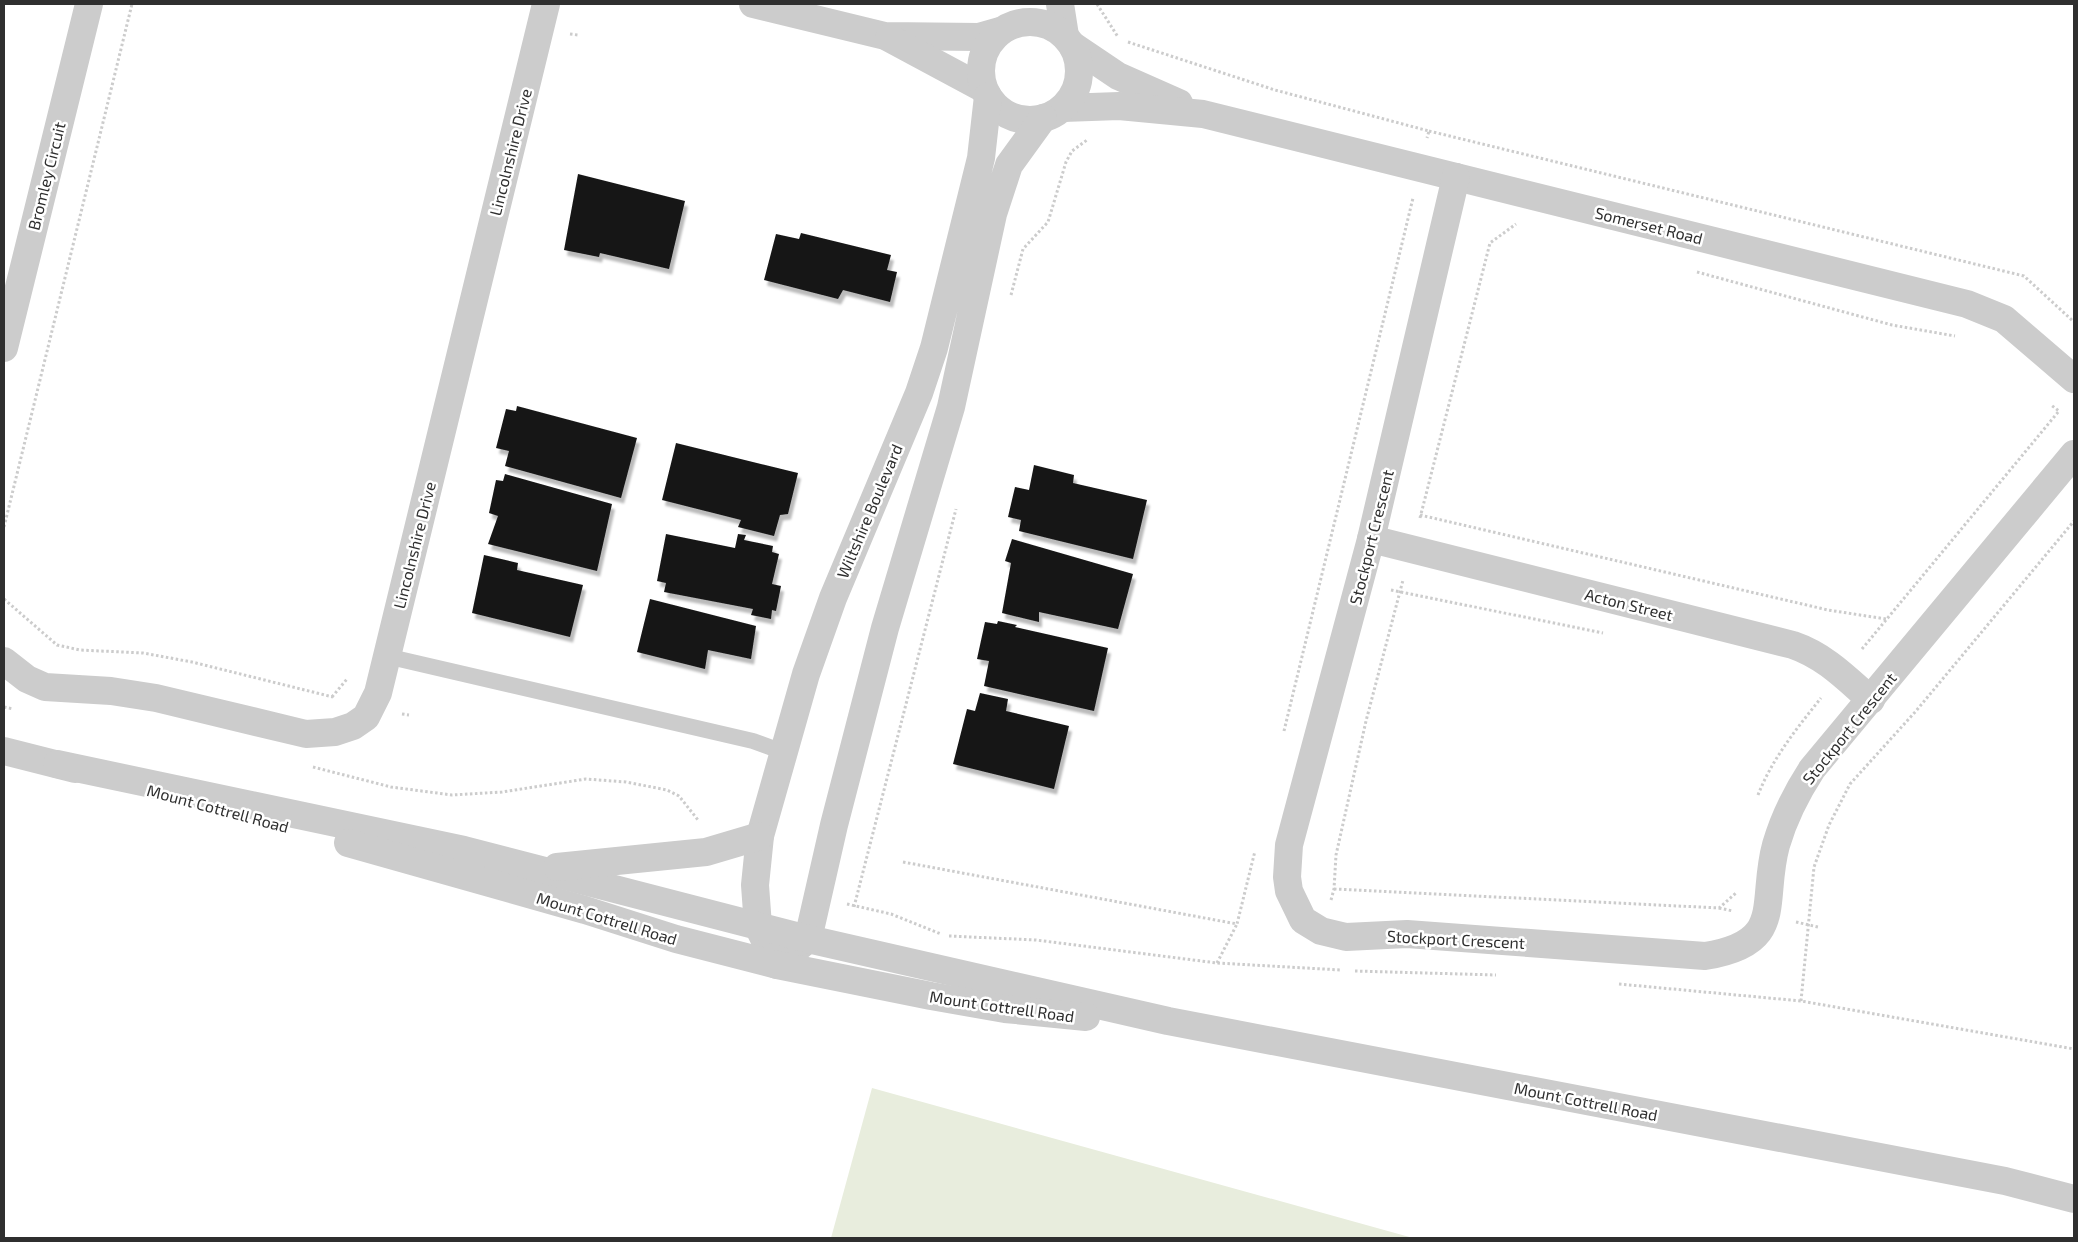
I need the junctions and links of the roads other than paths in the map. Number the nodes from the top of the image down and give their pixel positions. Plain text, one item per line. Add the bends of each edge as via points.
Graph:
1 (89, 4) edge
2 (546, 4) edge
3 (753, 4) edge
4 (1060, 4) edge
5 (1008, 21) edge
6 (885, 36) junction
7 (1068, 41) junction
8 (986, 92) junction
9 (1053, 113) junction
10 (1203, 114) junction
11 (1456, 177) junction
12 (4, 348) edge
13 (2074, 379) edge
14 (2074, 454) edge
15 (1371, 539) junction
16 (386, 656) junction
17 (4, 661) edge
18 (1871, 700) junction
19 (4, 751) edge
20 (783, 752) junction
21 (57, 764) junction
22 (760, 836) junction
23 (538, 869) junction
24 (758, 926) junction
25 (808, 939) junction
26 (777, 965) junction
27 (1168, 1021) junction
28 (2005, 1181) junction
29 (2074, 1185) edge
30 (2074, 1199) edge

1 - 12 street, Bromley Circuit
2 - 16 street, Lincolnshire Drive
3 - 6 street
4 - 7 street
5 - 6 street via 979,37
5 - 7 street via 1037,22 1052,27
5 - 8 street via 992,40 981,63
6 - 8 street
7 - 9 street via 1077,58 1077,85 1071,97
7 - 10 street, Somerset Road via 1118,76
8 - 9 street via 998,109 1012,117 1028,120
8 - 20 street, Wiltshire Boulevard via 981,158 934,348 919,393 833,598
9 - 10 street, Somerset Road via 1119,106
9 - 25 street via 1009,165 993,214 951,407 885,628
10 - 11 street, Somerset Road
11 - 13 street, Somerset Road via 1986,310 2004,319
11 - 15 street, Stockport Crescent
14 - 18 street, Stockport Crescent
15 - 18 street, Acton Street via 1793,645 1813,652
15 - 18 street, Stockport Crescent via 1289,844 1289,891 1302,920 1321,931 1346,937 1407,934 1706,956 1728,952 1748,943 1767,917 1776,846 1795,794 1812,768
16 - 17 street, Lincolnshire Drive via 378,693 366,717 335,732 306,734 156,698 111,691 45,687 26,679
16 - 20 lane via 753,742
19 - 21 street, Mount Cottrell Road
20 - 22 street, Wiltshire Boulevard
21 - 23 street, Mount Cottrell Road via 464,850
21 - 26 street, Mount Cottrell Road
22 - 23 street via 706,852
22 - 24 street, Wiltshire Boulevard via 755,885
23 - 24 street, Mount Cottrell Road
24 - 25 street, Mount Cottrell Road
24 - 26 street
25 - 26 street
25 - 27 street, Mount Cottrell Road
26 - 27 street, Mount Cottrell Road via 1004,1009 1121,1021
27 - 28 street, Mount Cottrell Road
28 - 29 street, Mount Cottrell Road
28 - 30 street, Mount Cottrell Road

